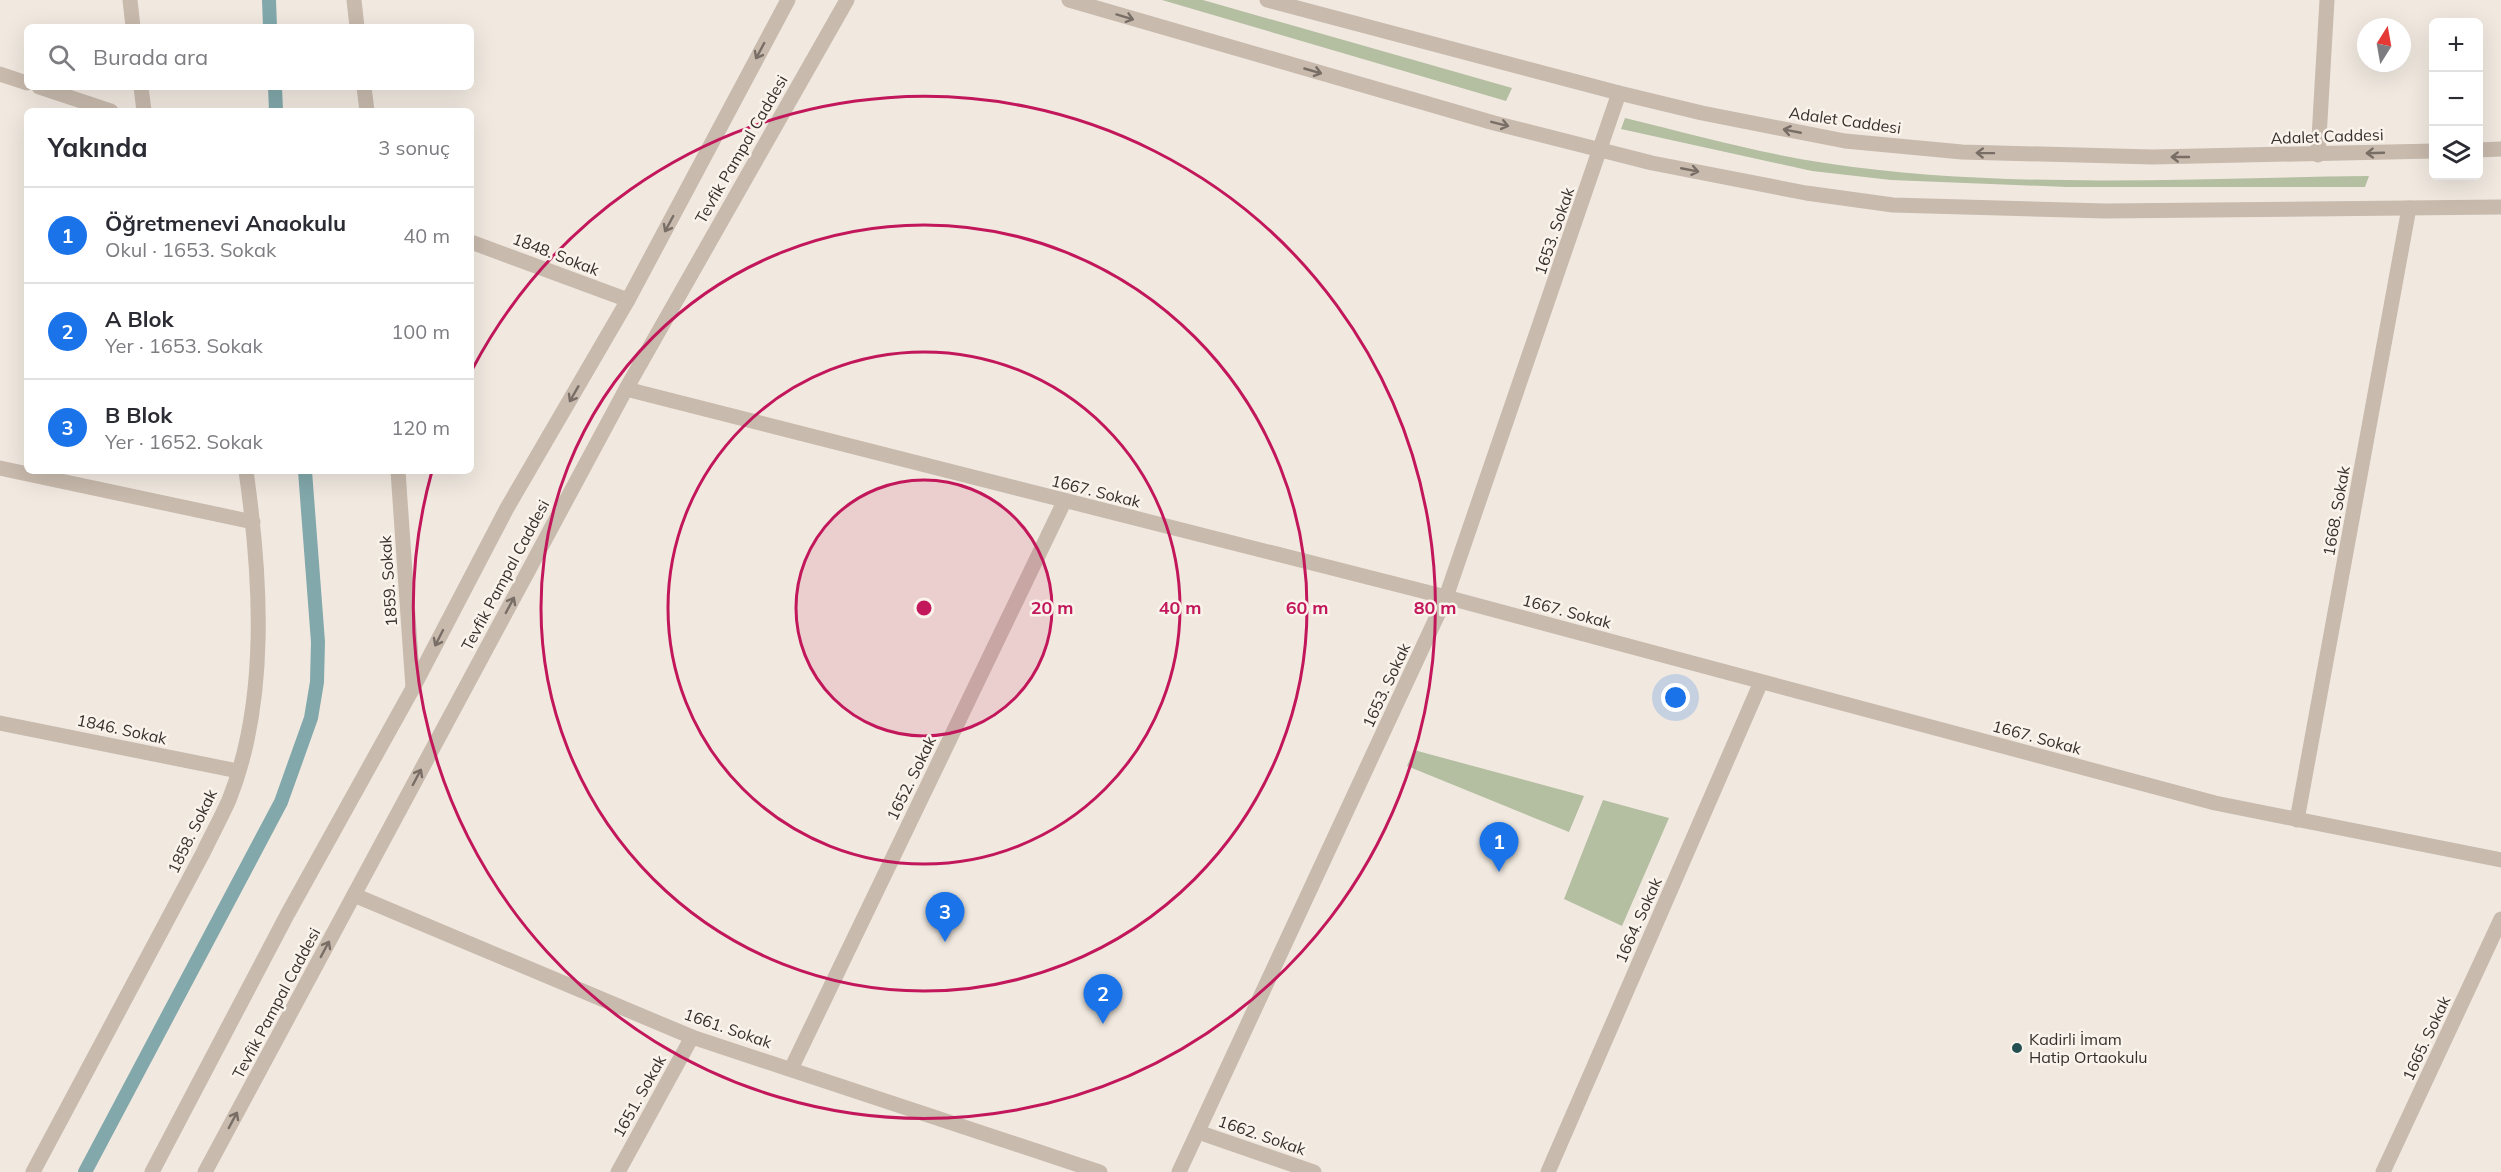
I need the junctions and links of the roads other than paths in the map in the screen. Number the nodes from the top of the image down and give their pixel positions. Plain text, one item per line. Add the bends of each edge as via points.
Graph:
1 (130, 0) edge
2 (354, 0) edge
3 (788, 0) edge
4 (847, 0) edge
5 (1070, 0) edge
6 (1267, 0) edge
7 (2327, 0) edge
8 (133, 24) edge
9 (357, 24) edge
10 (0, 74) edge
11 (24, 82) edge
12 (48, 90) edge
13 (141, 90) edge
14 (364, 90) edge
15 (1619, 93) junction
16 (102, 108) edge
17 (144, 108) edge
18 (367, 108) edge
19 (1601, 149) junction
20 (2501, 149) edge
21 (2483, 150) edge
22 (2429, 151) edge
23 (2318, 155) junction
24 (2501, 207) edge
25 (2409, 208) junction
26 (474, 243) edge
27 (628, 300) junction
28 (626, 389) junction
29 (0, 468) edge
30 (24, 473) edge
31 (28, 474) edge
32 (246, 474) edge
33 (398, 474) edge
34 (1064, 502) junction
35 (253, 522) junction
36 (1446, 597) junction
37 (1761, 682) junction
38 (413, 688) junction
39 (0, 723) edge
40 (238, 771) junction
41 (2297, 820) junction
42 (2501, 860) edge
43 (354, 895) junction
44 (2501, 919) edge
45 (692, 1037) junction
46 (791, 1069) junction
47 (1198, 1132) junction
48 (33, 1172) edge
49 (152, 1172) edge
50 (205, 1172) edge
51 (618, 1172) edge
52 (1100, 1172) edge
53 (1179, 1172) edge
54 (1314, 1172) edge
55 (1548, 1172) edge
56 (2383, 1172) edge

1 - 8 street
2 - 9 street
3 -> 27 street, Tevfik Pampal Caddesi
4 - 28 street, Tevfik Pampal Caddesi
5 -> 19 street via 1482,119
6 - 15 street, Adalet Caddesi
7 - 23 street
10 - 11 street
12 - 16 street
13 - 17 street
14 - 18 street
15 - 19 street, 1653. Sokak
23 -> 15 street, Adalet Caddesi via 2154,157 1962,152 1845,141
19 -> 25 street via 1653,163 1893,205 2105,211
19 - 36 street, 1653. Sokak
20 - 21 street
22 -> 23 street, Adalet Caddesi
24 - 25 street
25 - 41 street, 1668. Sokak
26 - 27 street, 1848. Sokak
27 -> 38 street, Tevfik Pampal Caddesi via 507,508
28 - 34 street, 1667. Sokak
43 -> 28 street, Tevfik Pampal Caddesi
29 - 30 street
31 - 35 street
32 - 35 street, 1858. Sokak
33 - 38 street, 1859. Sokak
34 - 36 street, 1667. Sokak
34 - 46 street, 1652. Sokak
35 - 40 street, 1858. Sokak via 257,630 253,696
36 - 37 street, 1667. Sokak
36 - 47 street, 1653. Sokak
37 - 41 street, 1667. Sokak via 2215,803
37 - 55 street, 1664. Sokak
38 - 49 street, Tevfik Pampal Caddesi via 287,915
39 - 40 street, 1846. Sokak
40 - 48 street, 1858. Sokak via 229,800 203,853
41 - 42 street, 1667. Sokak
43 - 45 street, 1661. Sokak
50 -> 43 street, Tevfik Pampal Caddesi
44 - 56 street, 1665. Sokak
45 - 46 street, 1661. Sokak
45 - 51 street, 1651. Sokak
46 - 52 street, 1661. Sokak
47 - 53 street, 1653. Sokak
47 - 54 street, 1662. Sokak

